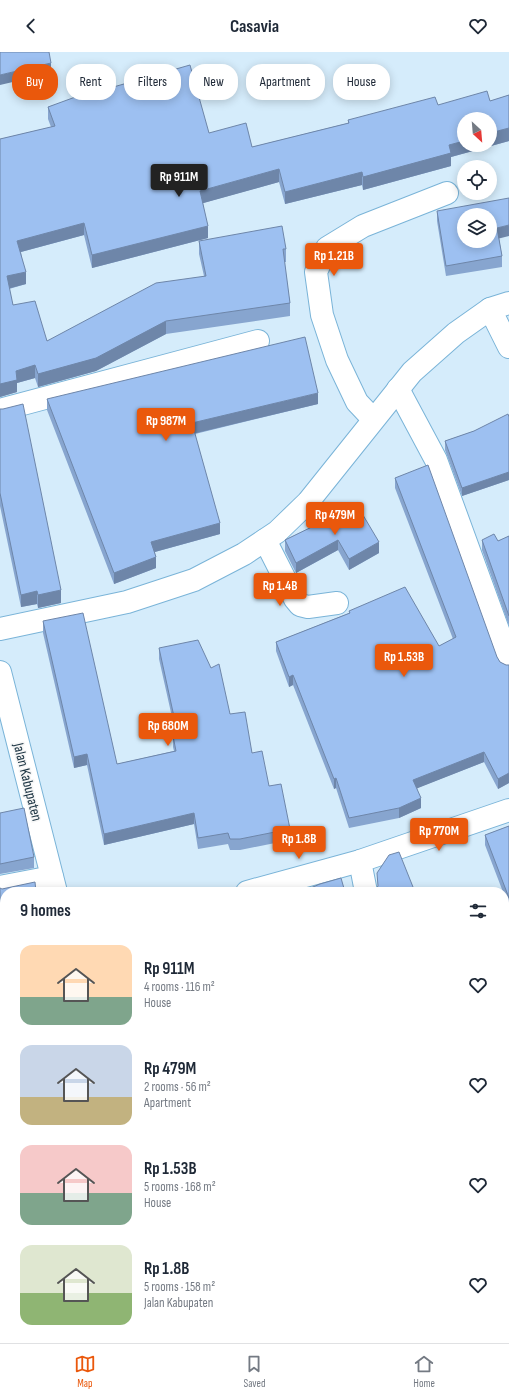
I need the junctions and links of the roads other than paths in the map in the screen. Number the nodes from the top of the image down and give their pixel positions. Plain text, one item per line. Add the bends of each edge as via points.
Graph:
1 (447, 193) dead end
2 (500, 306) edge
3 (258, 341) dead end
4 (509, 347) edge
5 (398, 389) junction
6 (0, 410) edge
7 (373, 419) junction
8 (265, 540) junction
9 (337, 603) dead end
10 (0, 629) edge
11 (509, 663) edge
12 (0, 672) edge
13 (509, 810) edge
14 (360, 861) junction
15 (54, 885) edge
16 (0, 887) edge
17 (265, 887) edge
18 (365, 887) edge

1 - 7 street via 363,226 327,248 316,272 322,315 337,360 357,402
2 - 4 street
2 - 5 street via 456,333 412,372
3 - 6 street
5 - 7 street
5 - 11 street via 436,460
7 - 8 street via 308,502
8 - 9 street via 300,605 308,607
8 - 10 street via 194,580 127,602
12 - 15 street, Jalan Kabupaten
13 - 14 street
14 - 17 street
14 - 18 street
15 - 16 street

